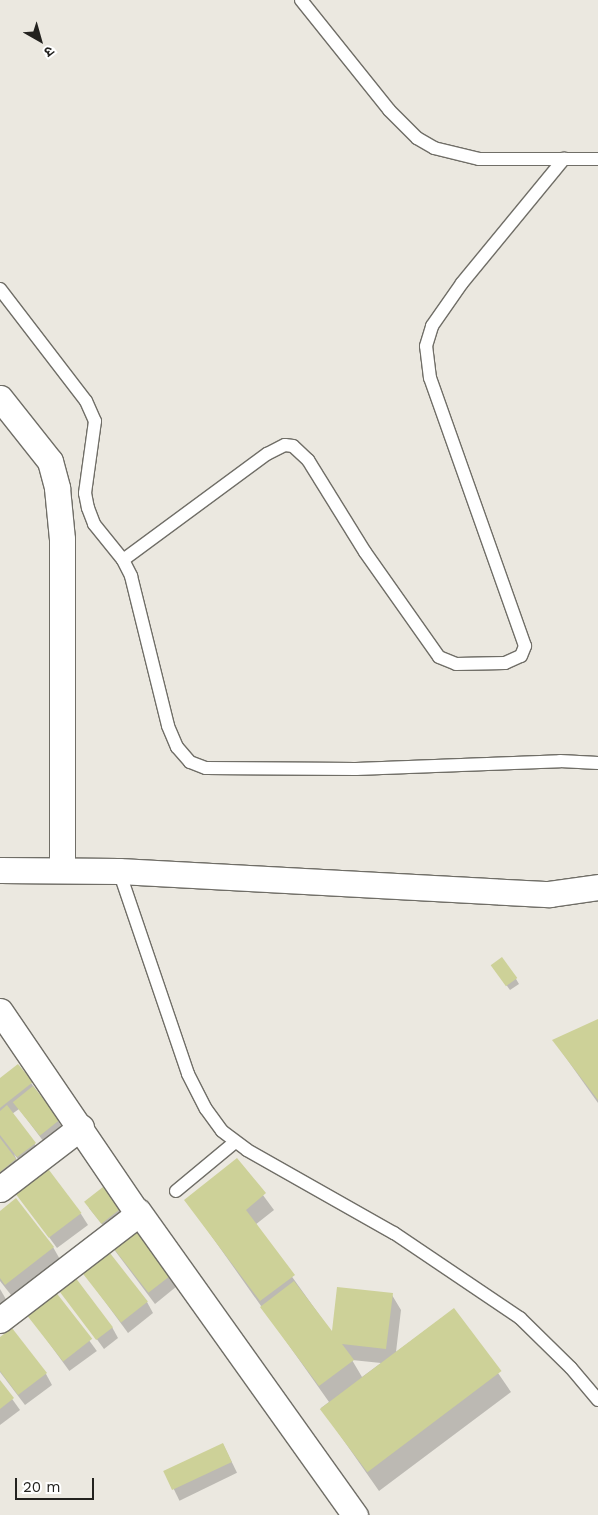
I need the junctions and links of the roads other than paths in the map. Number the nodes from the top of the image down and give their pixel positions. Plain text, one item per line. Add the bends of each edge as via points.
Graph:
1 (302, 0) edge
2 (564, 159) junction
3 (598, 159) edge
4 (0, 289) edge
5 (0, 398) edge
6 (123, 560) junction
7 (598, 764) edge
8 (0, 870) edge
9 (62, 870) junction
10 (118, 871) junction
11 (598, 887) edge
12 (0, 1011) edge
13 (80, 1127) junction
14 (234, 1142) junction
15 (0, 1189) edge
16 (176, 1191) dead end
17 (138, 1211) junction
18 (0, 1320) edge
19 (598, 1400) edge
20 (355, 1515) edge

1 - 2 lane via 390,110 425,143 479,159
2 - 3 lane
2 - 6 lane via 462,283 432,326 426,346 430,378 525,646 521,656 505,663 456,664 439,658 365,552 308,460 293,446 267,454
4 - 6 lane via 95,420 85,493 88,508 102,536
5 - 9 street via 46,456 57,488 62,539
6 - 7 lane via 131,576 172,736 183,755 197,766 356,769 560,760
8 - 9 street
9 - 10 street
10 - 11 street via 550,894
10 - 14 lane via 188,1074 206,1109
12 - 13 street
13 - 15 street
13 - 17 street
14 - 16 lane
14 - 19 lane via 394,1233 520,1318 572,1368
17 - 18 street via 135,1218
17 - 20 street

